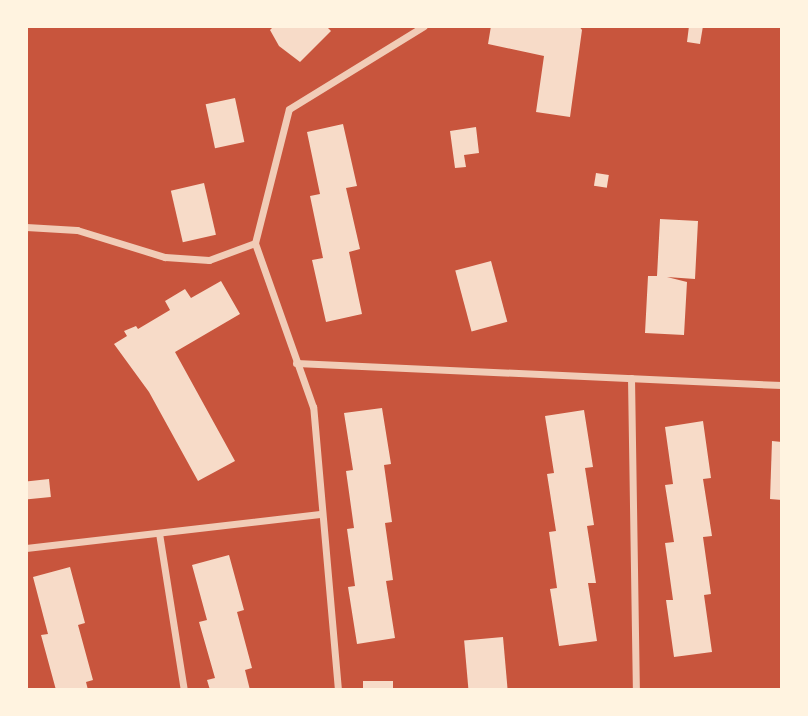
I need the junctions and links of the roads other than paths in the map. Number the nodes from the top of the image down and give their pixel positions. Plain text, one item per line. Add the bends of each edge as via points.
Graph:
1 (424, 26) edge
2 (26, 227) edge
3 (255, 243) junction
4 (296, 363) junction
5 (631, 378) junction
6 (782, 385) edge
7 (323, 514) junction
8 (159, 533) junction
9 (26, 548) edge
10 (184, 690) edge
11 (338, 690) edge
12 (636, 690) edge

1 - 3 street via 289,109
2 - 3 street via 77,230 165,257 209,260
3 - 4 street
4 - 5 street
4 - 7 street via 313,407
5 - 6 street
5 - 12 street
7 - 8 street
7 - 11 street
8 - 9 street
8 - 10 street

